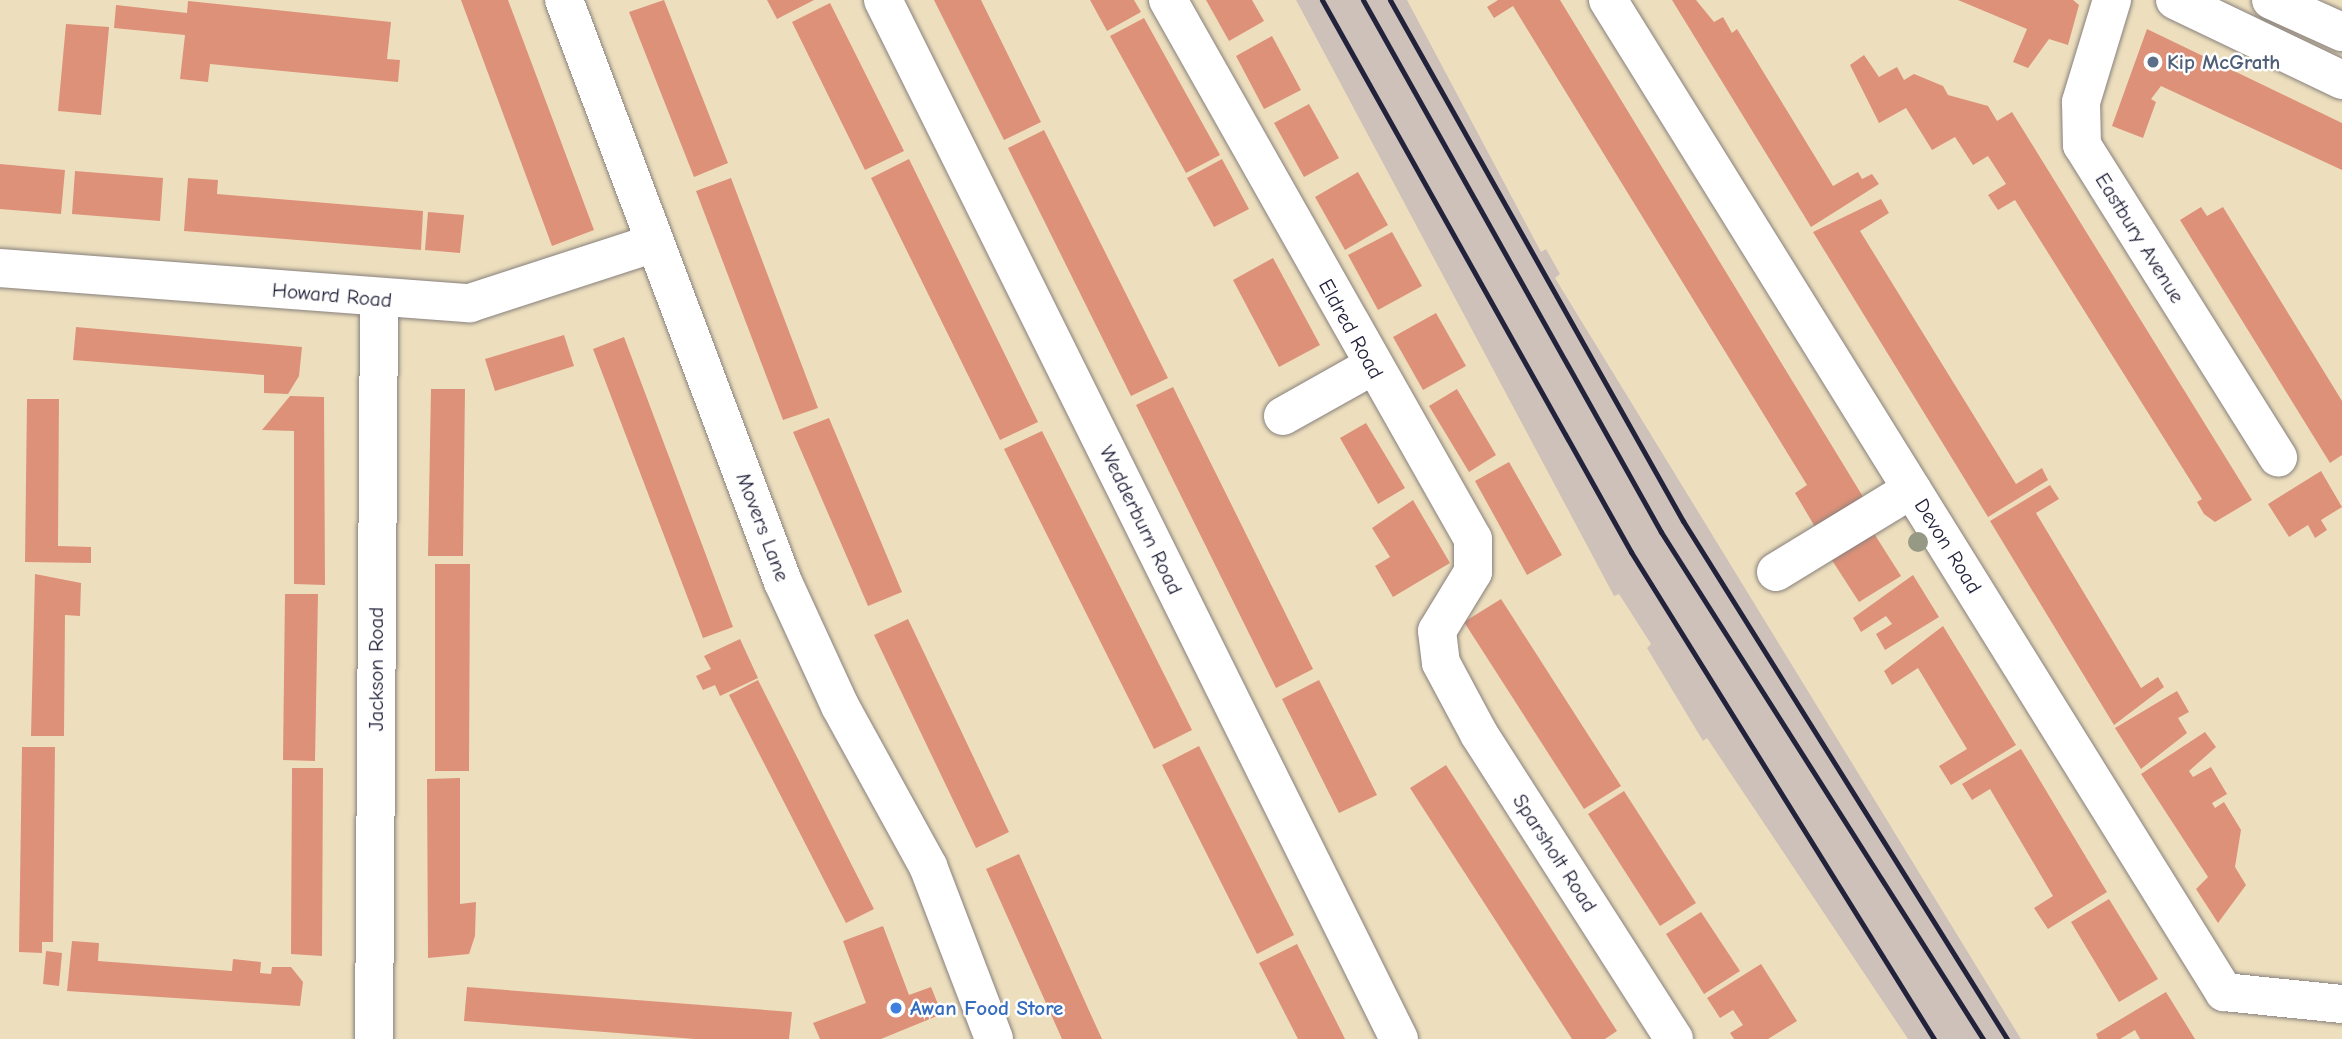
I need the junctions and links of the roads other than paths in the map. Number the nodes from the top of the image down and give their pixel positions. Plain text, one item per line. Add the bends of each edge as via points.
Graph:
1 (564, 0) edge
2 (883, 0) edge
3 (1168, 0) edge
4 (1608, 0) edge
5 (2112, 0) edge
6 (2175, 0) edge
7 (2271, 0) edge
8 (2342, 32) edge
9 (2342, 80) edge
10 (655, 243) junction
11 (0, 268) edge
12 (379, 300) junction
13 (1371, 366) junction
14 (1283, 416) dead end
15 (2278, 458) dead end
16 (1912, 489) junction
17 (1776, 572) dead end
18 (1441, 663) joint
19 (2342, 1004) edge
20 (1669, 1037) edge
21 (374, 1039) edge
22 (994, 1039) edge
23 (1399, 1039) edge

1 - 10 street, Movers Lane
2 - 23 street, Wedderburn Road
3 - 13 street, Eldred Road
4 - 16 street, Devon Road
5 - 15 street, Eastbury Avenue via 2081,103 2082,145
6 - 9 street
7 - 8 street
10 - 12 street, Howard Road via 496,298
10 - 22 street, Movers Lane via 783,582 840,706 928,866
11 - 12 street, Howard Road
12 - 21 street, Jackson Road
13 - 14 street
13 - 18 street, Eldred Road via 1473,538 1473,572 1437,631
16 - 17 street
16 - 19 street, Devon Road via 2224,992
18 - 20 street, Sparsholt Road via 1479,734

